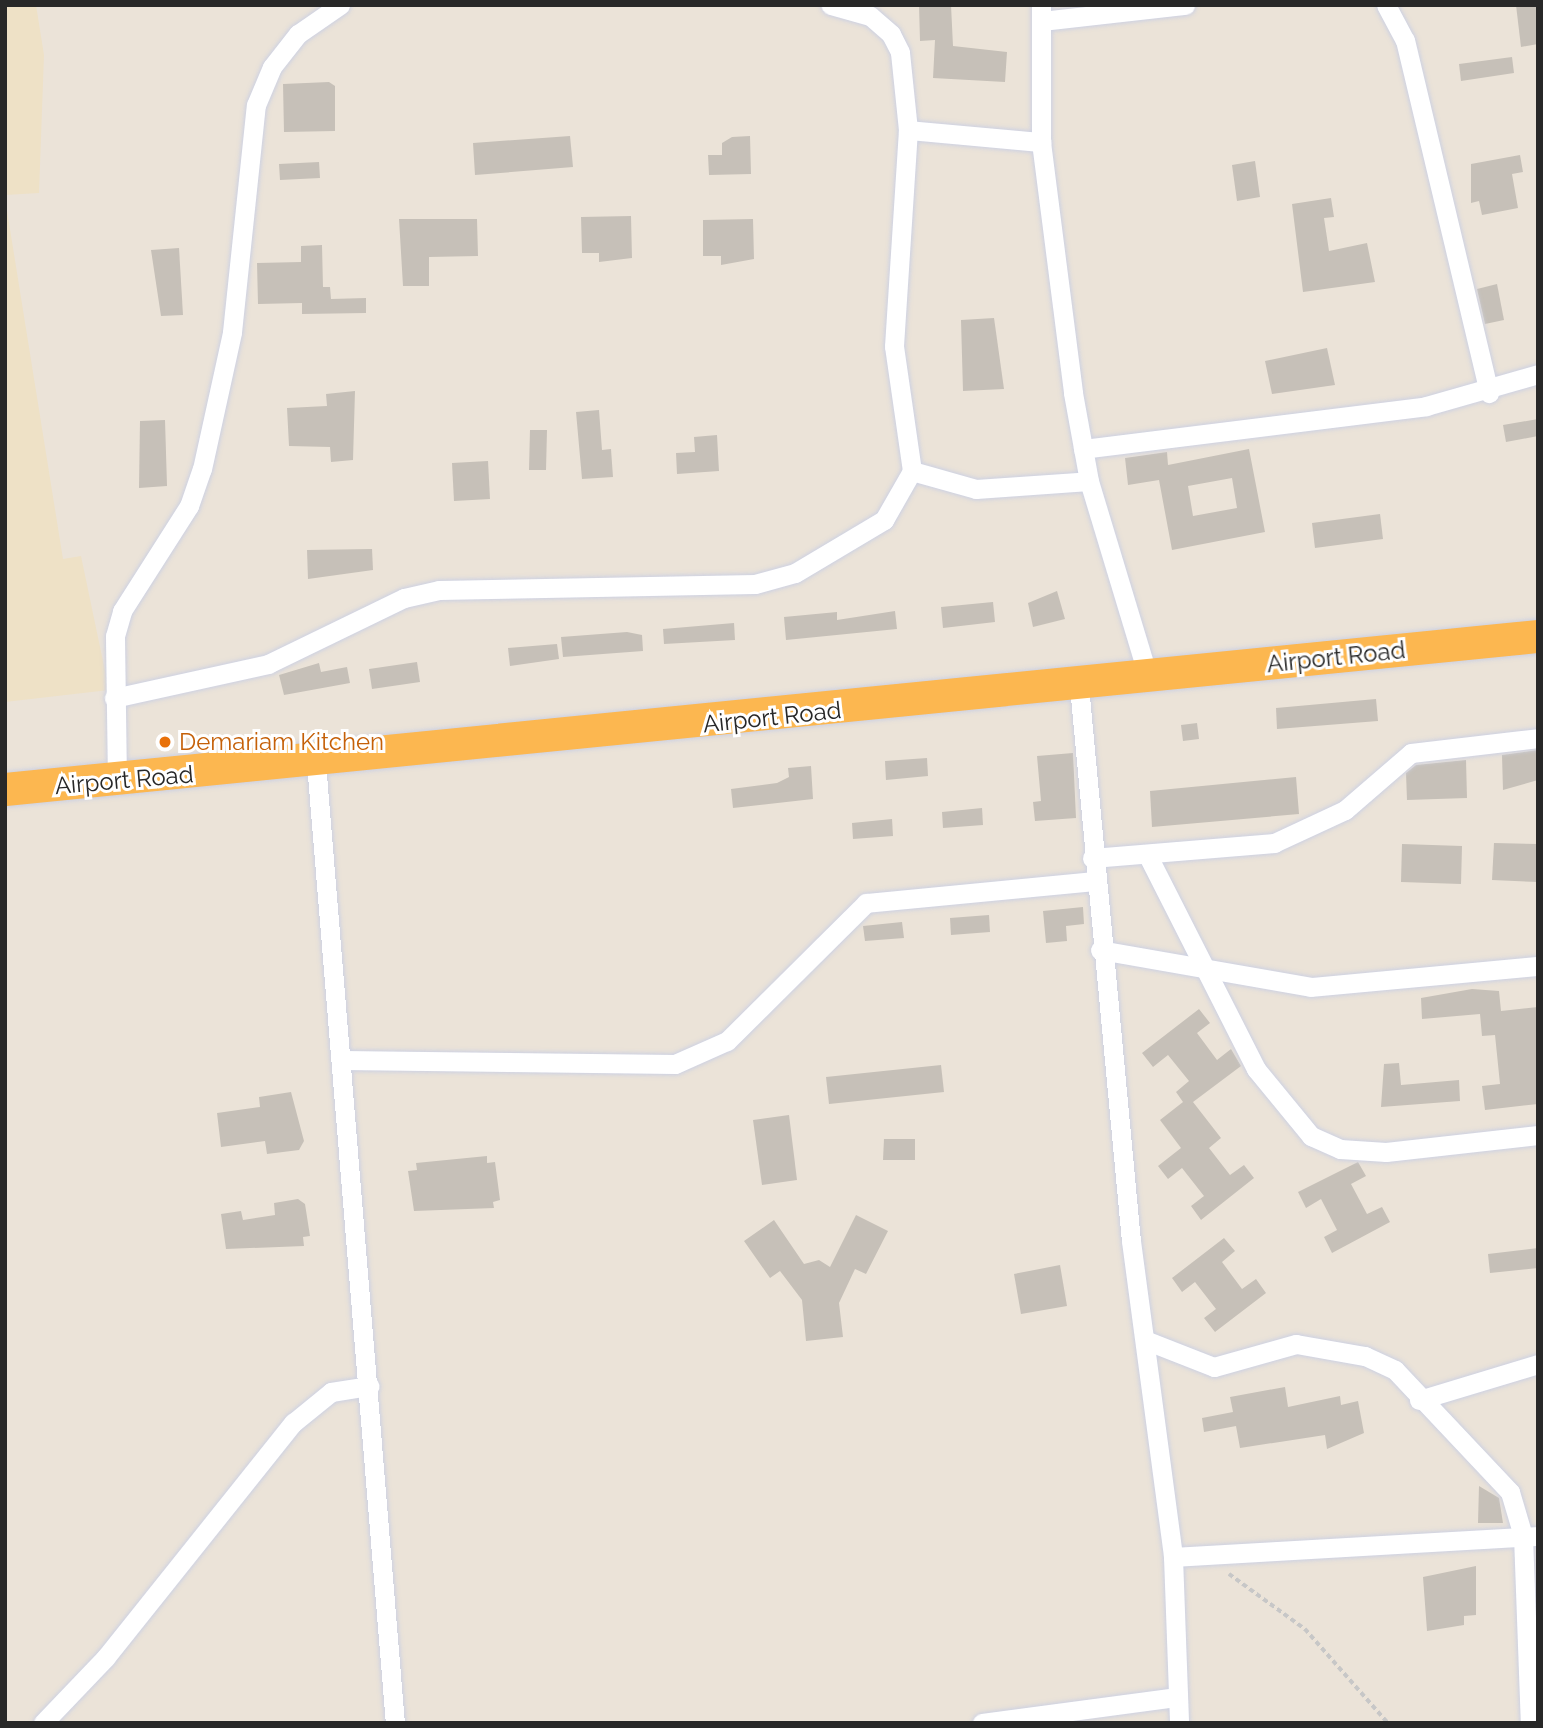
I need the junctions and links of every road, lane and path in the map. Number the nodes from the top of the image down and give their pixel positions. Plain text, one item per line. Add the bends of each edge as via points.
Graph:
1 (340, 5) edge
2 (831, 5) edge
3 (1185, 5) edge
4 (1386, 5) edge
5 (1041, 13) edge
6 (908, 130) junction
7 (1041, 142) junction
8 (1538, 374) edge
9 (1489, 393) junction
10 (1083, 449) junction
11 (912, 471) junction
12 (1088, 481) junction
13 (1538, 636) edge
14 (1148, 677) junction
15 (1079, 686) junction
16 (114, 698) junction
17 (1538, 738) edge
18 (316, 763) junction
19 (117, 781) junction
20 (5, 789) edge
21 (1148, 856) junction
22 (1092, 858) junction
23 (1093, 881) junction
24 (1100, 950) junction
25 (1538, 966) edge
26 (1207, 971) junction
27 (342, 1060) junction
28 (1538, 1135) edge
29 (1145, 1340) junction
30 (1538, 1364) edge
31 (370, 1386) junction
32 (1419, 1399) junction
33 (1530, 1536) edge
34 (1201, 1555) junction
35 (1173, 1557) junction
36 (1177, 1697) junction
37 (1092, 1715) edge
38 (43, 1723) edge
39 (395, 1723) edge
40 (982, 1723) edge
41 (1180, 1723) edge
42 (1388, 1723) edge
43 (1530, 1723) edge

1 - 16 street via 298,34 272,67 256,105 232,332 202,469 189,506 122,611 115,636
2 - 6 street via 870,16 891,34 900,52
3 - 5 street
4 - 9 street via 1405,40
5 - 7 street
6 - 7 street
6 - 11 street via 894,346
7 - 10 street
8 - 9 street
9 - 10 street
10 - 12 street
11 - 12 street via 976,489
11 - 16 street via 884,520 795,573 755,584 439,590 404,598 268,664
12 - 14 street
13 - 14 highway, Airport Road
14 - 15 highway, Airport Road
15 - 18 highway, Airport Road
15 - 22 street
16 - 19 street
17 - 21 street via 1411,753 1382,784 1345,810 1274,843
18 - 19 highway, Airport Road
18 - 27 street
19 - 20 highway, Airport Road
21 - 22 street
21 - 26 street
22 - 23 street
23 - 24 street
23 - 27 street via 866,903 727,1041 675,1064
24 - 26 street
24 - 29 street
25 - 26 street via 1311,987
26 - 28 street via 1256,1069 1311,1136 1340,1149 1386,1152
27 - 31 street
29 - 32 street via 1214,1367 1296,1344 1365,1356 1395,1370
29 - 35 street
30 - 32 street
31 - 38 street via 331,1392 293,1423 106,1657
31 - 39 street
32 - 33 street via 1494,1471 1510,1492
33 - 34 street
33 - 43 street
34 - 35 street
34 - 42 path via 1306,1629
35 - 36 street
36 - 37 street
36 - 41 street
37 - 40 street

